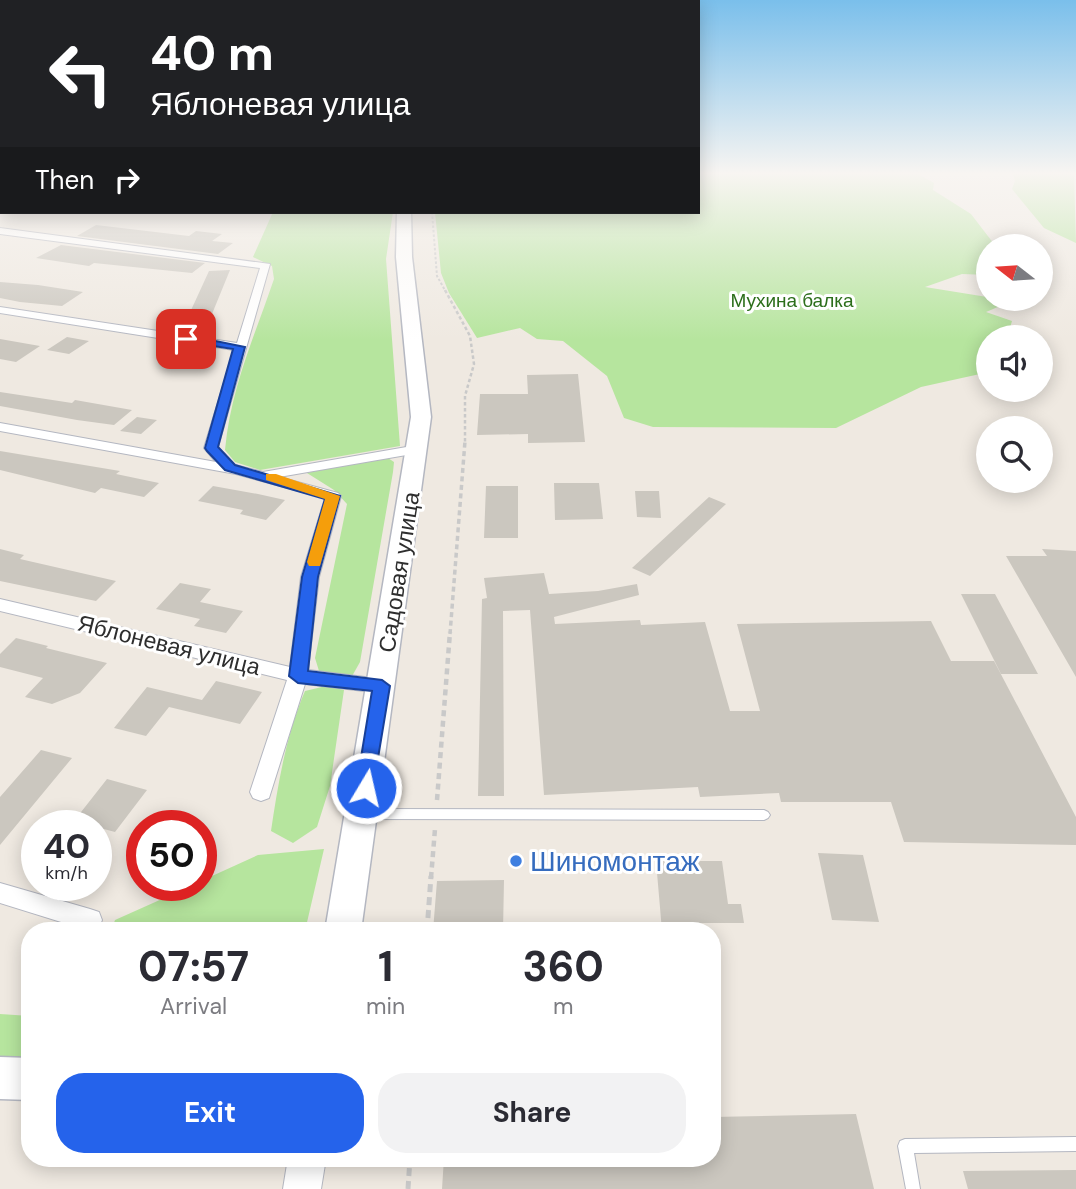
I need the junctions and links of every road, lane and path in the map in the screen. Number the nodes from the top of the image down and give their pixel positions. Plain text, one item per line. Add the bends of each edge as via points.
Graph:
1 (405, 229) edge
2 (433, 229) edge
3 (0, 231) edge
4 (0, 310) edge
5 (239, 347) junction
6 (0, 427) edge
7 (418, 449) junction
8 (264, 475) junction
9 (0, 605) edge
10 (298, 676) junction
11 (382, 686) junction
12 (261, 792) dead end
13 (362, 814) junction
14 (436, 815) junction
15 (764, 815) dead end
16 (0, 893) edge
17 (90, 920) dead end
18 (344, 922) edge
19 (428, 922) edge
20 (0, 1078) edge
21 (21, 1079) edge
22 (1076, 1144) edge
23 (306, 1167) edge
24 (409, 1167) edge
25 (302, 1189) edge
26 (408, 1189) edge
27 (913, 1189) edge

1 - 7 main road, Садовая улица via 419,388
2 - 14 path via 437,276 471,336 474,364 465,396 465,448
3 - 5 street via 266,266
4 - 5 street
5 - 8 street via 211,448 230,468
6 - 8 street
7 - 8 street
7 - 11 main road, Садовая улица
8 - 10 street via 333,496 310,577
9 - 10 street, Яблоневая улица
10 - 11 street, Яблоневая улица
10 - 12 street
11 - 13 main road, Садовая улица
13 - 14 lane
13 - 18 main road, Садовая улица
14 - 15 lane
14 - 19 path
16 - 17 street
20 - 21 main road
22 - 27 lane via 905,1146
23 - 25 street
24 - 26 path

